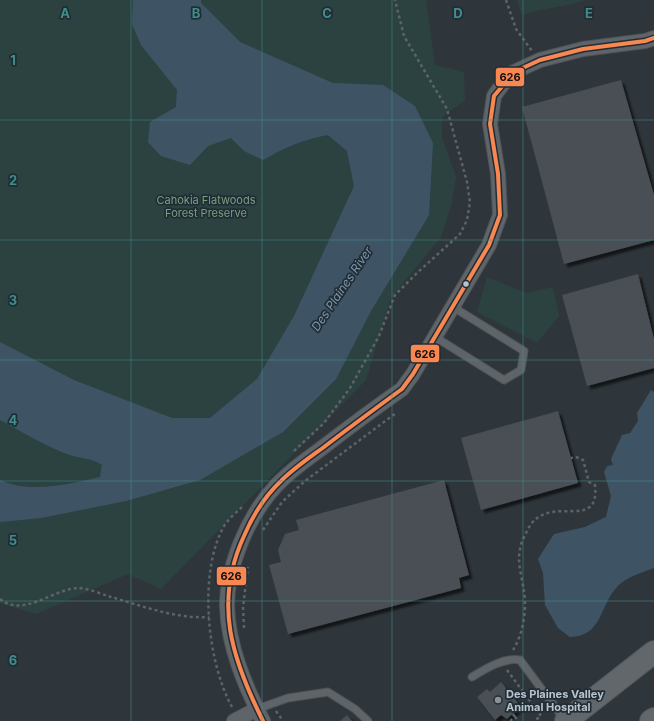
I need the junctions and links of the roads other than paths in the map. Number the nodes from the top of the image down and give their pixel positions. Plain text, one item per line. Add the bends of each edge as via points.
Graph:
1 (654, 38) edge
2 (453, 307) junction
3 (436, 337) junction
4 (654, 652) edge
5 (472, 677) dead end
6 (260, 715) edge
7 (654, 719) edge
8 (236, 720) edge
9 (368, 721) edge
10 (565, 721) edge
11 (651, 721) edge

1 - 2 street via 568,52 540,60 514,72 494,96 490,124 498,174 500,215 489,245
2 - 3 street
2 - 3 lane via 524,351 521,370 504,380
3 - 6 street via 402,389 275,486 248,526 228,590 227,608 240,672
4 - 10 main road
5 - 10 lane via 484,669 512,658 520,660
6 - 8 street
6 - 9 lane via 271,704 288,698 328,692 355,709
7 - 11 main road

